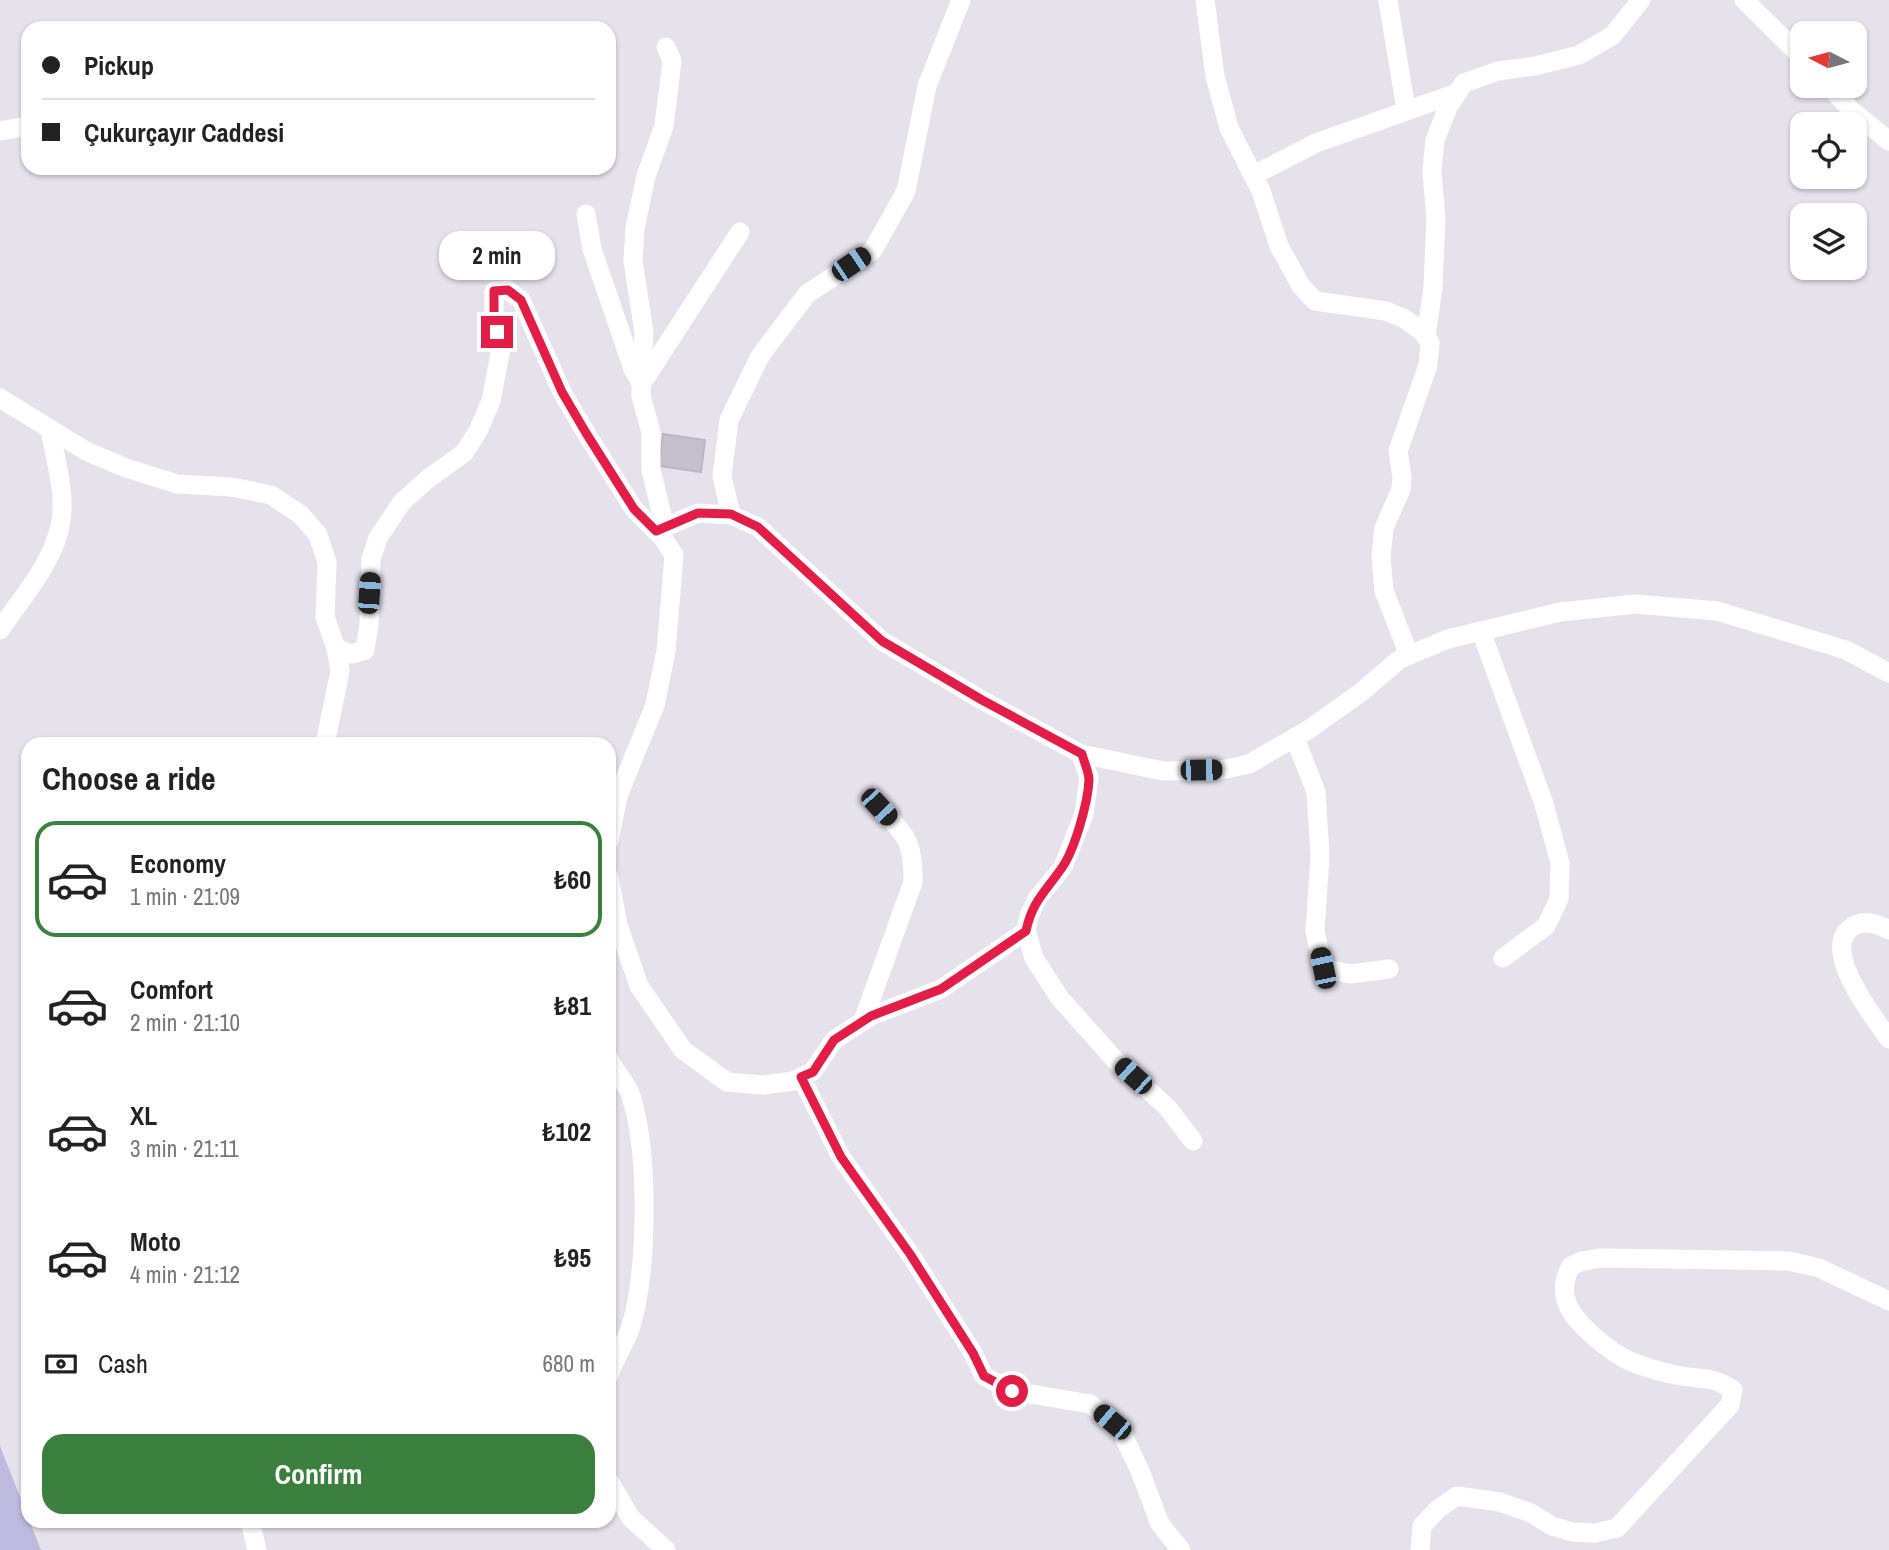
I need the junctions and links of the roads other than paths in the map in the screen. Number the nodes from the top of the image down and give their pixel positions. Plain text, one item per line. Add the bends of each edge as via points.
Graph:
1 (961, 0) edge
2 (1205, 0) edge
3 (1641, 0) edge
4 (1744, 0) edge
5 (1388, 1) edge
6 (1790, 45) edge
7 (666, 47) dead end
8 (1458, 93) junction
9 (1840, 98) edge
10 (1406, 109) junction
11 (21, 127) edge
12 (0, 131) edge
13 (1889, 141) edge
14 (1254, 175) junction
15 (586, 214) dead end
16 (740, 232) dead end
17 (1426, 337) junction
18 (641, 383) junction
19 (0, 398) edge
20 (50, 429) junction
21 (731, 514) junction
22 (661, 529) junction
23 (0, 630) edge
24 (1480, 631) junction
25 (336, 648) junction
26 (1409, 655) junction
27 (1889, 673) edge
28 (326, 737) edge
29 (1295, 738) junction
30 (1082, 754) junction
31 (616, 806) edge
32 (879, 807) dead end
33 (616, 914) edge
34 (1889, 930) edge
35 (1026, 931) junction
36 (1503, 958) dead end
37 (1388, 969) dead end
38 (863, 1021) junction
39 (1889, 1039) edge
40 (616, 1070) edge
41 (801, 1077) junction
42 (1193, 1141) dead end
43 (1889, 1301) edge
44 (616, 1360) edge
45 (616, 1493) edge
46 (252, 1528) edge
47 (257, 1550) edge
48 (666, 1550) edge
49 (1181, 1550) edge
50 (1420, 1550) edge

1 - 21 street via 927,86 906,191 873,250 807,294 760,356 729,420 722,476
2 - 14 street via 1215,76 1229,128
3 - 8 street via 1612,36 1579,55 1498,71 1464,83
4 - 6 street
5 - 10 street
7 - 18 street via 672,61 664,126 646,176 635,228 633,261 644,332
8 - 10 street
8 - 17 street via 1435,140 1433,287
9 - 13 street
10 - 14 street via 1316,143
11 - 12 street
14 - 17 street via 1279,246 1315,301 1405,318
15 - 18 street via 592,249 632,369
16 - 18 street
17 - 26 street via 1430,343 1428,365 1398,451 1401,489 1384,528 1381,556 1384,591
18 - 22 street
19 - 20 street
20 - 23 street via 61,525 48,559
20 - 25 street via 126,468 177,484 271,495 300,515 318,535 327,562 325,617
21 - 22 street via 698,513
21 - 30 street via 758,527 882,641
22 - 25 street via 634,509 603,460 562,392 521,300 508,290 494,291 501,348 487,411 464,453 402,502 378,538 371,559 365,650 351,654
22 - 31 street via 674,555 666,651 655,705
24 - 26 street
24 - 27 street via 1560,612 1636,604 1717,611 1846,650
24 - 36 street via 1544,804 1560,863 1559,899 1546,926
25 - 28 street via 340,671
26 - 29 street
29 - 30 street via 1249,764 1221,770 1163,771
29 - 37 street via 1316,792 1320,855 1315,932 1323,968 1350,974
30 - 35 street via 1089,778 1084,814 1063,867 1037,899
32 - 38 street via 909,839 913,882
33 - 41 street via 639,986 683,1050 727,1082 763,1085
34 - 39 street via 1865,922 1851,928 1842,950 1851,982
35 - 38 street via 941,989
35 - 42 street via 1034,958 1059,997 1115,1060 1167,1107
38 - 41 street via 834,1040 813,1072
40 - 44 street via 630,1093 639,1130 643,1223 641,1279 631,1328
41 - 49 street via 841,1157 910,1254 984,1376 1012,1391 1090,1404 1112,1422 1140,1471 1160,1524
43 - 50 street via 1819,1268 1789,1261 1601,1258 1571,1266 1563,1286 1567,1303 1602,1346 1619,1357 1678,1376 1719,1381 1733,1390 1730,1405 1616,1528 1572,1532 1500,1502 1457,1496 1422,1526
45 - 48 street via 631,1518
46 - 47 street

